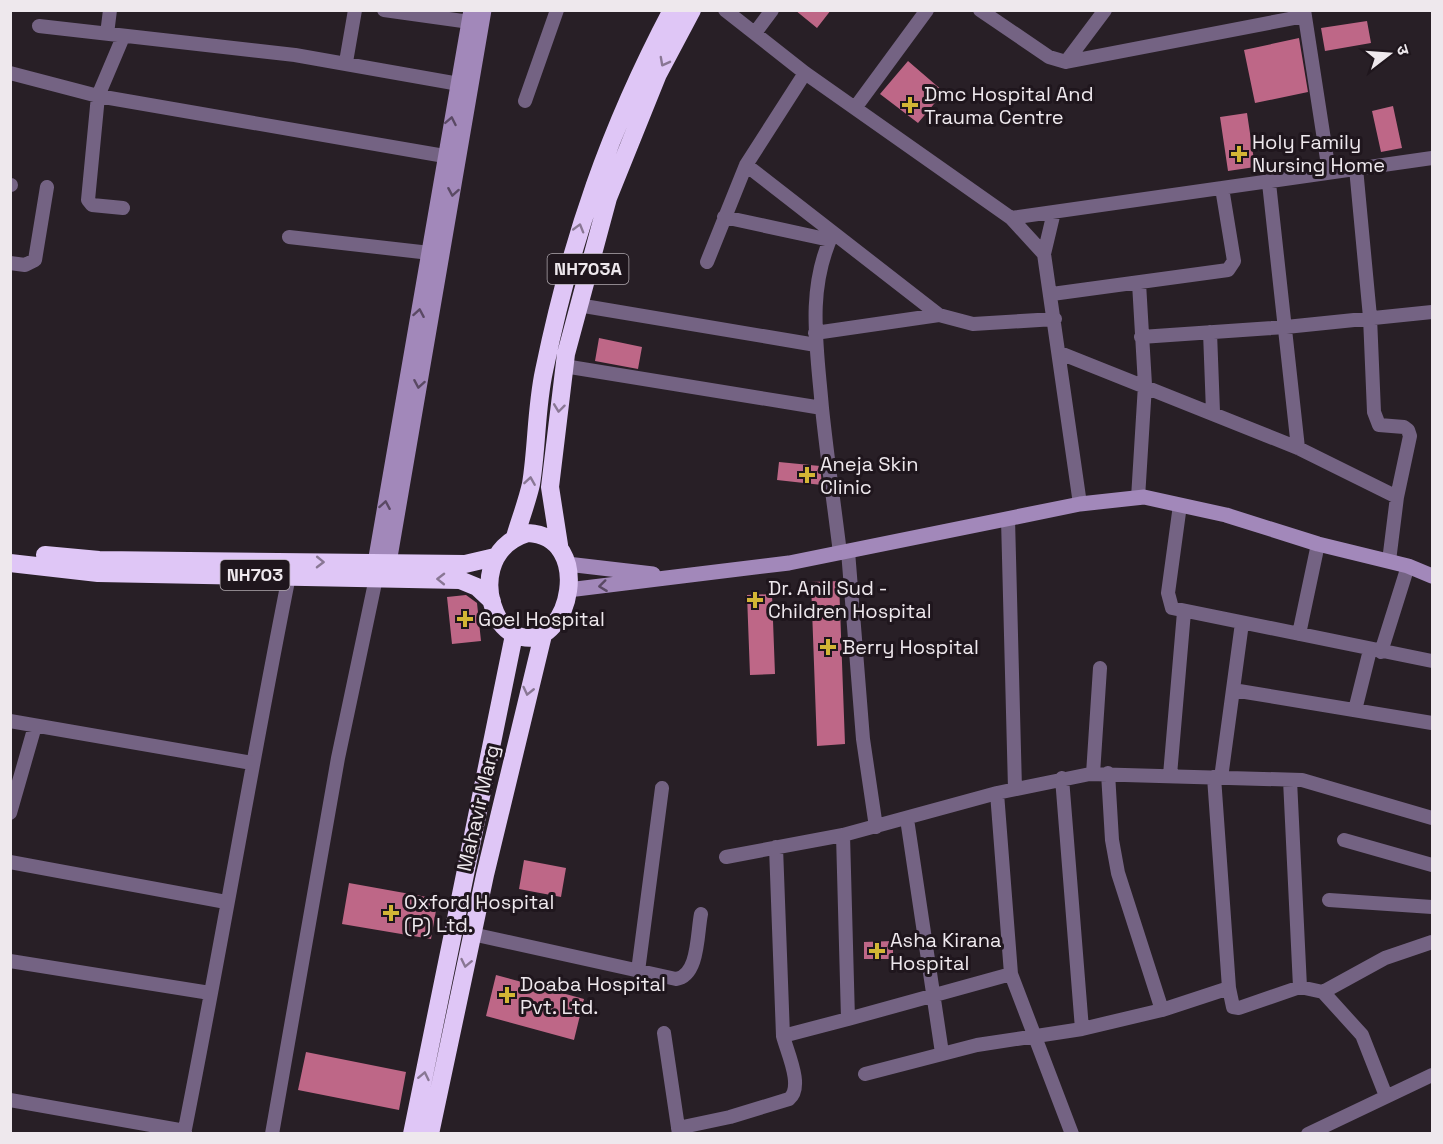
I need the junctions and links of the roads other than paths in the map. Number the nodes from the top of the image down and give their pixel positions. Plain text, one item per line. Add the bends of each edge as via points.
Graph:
1 (110, 10) edge
2 (355, 10) edge
3 (384, 10) edge
4 (484, 10) edge
5 (557, 10) edge
6 (672, 10) edge
7 (692, 10) edge
8 (725, 10) edge
9 (772, 10) edge
10 (927, 10) edge
11 (980, 10) edge
12 (1102, 11) edge
13 (1304, 13) edge
14 (470, 16) edge
15 (39, 26) dead end
16 (755, 33) junction
17 (107, 34) junction
18 (123, 37) junction
19 (346, 62) junction
20 (1066, 62) junction
21 (10, 73) edge
22 (806, 73) junction
23 (459, 84) junction
24 (98, 96) junction
25 (525, 101) dead end
26 (855, 108) junction
27 (452, 157) junction
28 (1432, 158) edge
29 (746, 165) junction
30 (1356, 168) junction
31 (1329, 172) junction
32 (1269, 183) junction
33 (47, 187) dead end
34 (1222, 188) junction
35 (123, 208) dead end
36 (1054, 212) junction
37 (723, 218) junction
38 (1011, 218) junction
39 (832, 236) junction
40 (289, 237) dead end
41 (430, 253) junction
42 (1044, 254) junction
43 (707, 261) dead end
44 (10, 263) edge
45 (1139, 283) junction
46 (1052, 294) junction
47 (578, 305) junction
48 (1432, 312) edge
49 (939, 315) junction
50 (1370, 317) junction
51 (1055, 319) junction
52 (1286, 327) junction
53 (1210, 332) junction
54 (1141, 337) junction
55 (815, 339) junction
56 (1060, 353) junction
57 (564, 366) junction
58 (1145, 385) junction
59 (822, 408) junction
60 (1213, 412) junction
61 (1298, 448) junction
62 (1397, 496) junction
63 (1138, 498) junction
64 (1080, 504) junction
65 (1180, 505) junction
66 (1008, 519) junction
67 (514, 537) junction
68 (1318, 544) junction
69 (559, 545) junction
70 (10, 551) edge
71 (844, 552) junction
72 (495, 557) junction
73 (1389, 561) junction
74 (10, 563) edge
75 (77, 564) junction
76 (567, 564) junction
77 (1408, 566) junction
78 (380, 568) junction
79 (289, 576) junction
80 (1432, 576) edge
81 (679, 577) junction
82 (568, 590) junction
83 (492, 601) junction
84 (1184, 612) junction
85 (1242, 623) junction
86 (1299, 634) junction
87 (514, 635) junction
88 (543, 635) junction
89 (1376, 651) junction
90 (1432, 661) edge
91 (1100, 668) dead end
92 (1233, 690) junction
93 (1355, 710) junction
94 (10, 721) edge
95 (1432, 723) edge
96 (35, 726) junction
97 (252, 763) junction
98 (1093, 774) junction
99 (1108, 774) junction
100 (1170, 775) junction
101 (1062, 778) junction
102 (1217, 778) junction
103 (1290, 780) junction
104 (662, 788) dead end
105 (1015, 789) junction
106 (997, 793) junction
107 (10, 813) edge
108 (1432, 818) edge
109 (907, 819) junction
110 (876, 827) junction
111 (843, 835) junction
112 (1344, 840) dead end
113 (776, 848) junction
114 (726, 857) dead end
115 (10, 862) edge
116 (1432, 865) edge
117 (1329, 900) dead end
118 (226, 902) junction
119 (1432, 907) edge
120 (701, 914) dead end
121 (472, 934) junction
122 (1432, 942) edge
123 (10, 961) edge
124 (638, 971) junction
125 (1011, 974) junction
126 (1300, 987) junction
127 (1229, 988) junction
128 (1323, 992) junction
129 (210, 993) junction
130 (935, 997) junction
131 (1162, 1010) junction
132 (848, 1018) junction
133 (1082, 1029) junction
134 (664, 1033) dead end
135 (783, 1036) junction
136 (1033, 1037) junction
137 (942, 1053) junction
138 (865, 1074) dead end
139 (1432, 1075) edge
140 (1386, 1096) junction
141 (10, 1100) edge
142 (679, 1131) edge
143 (184, 1132) edge
144 (272, 1134) edge
145 (412, 1134) edge
146 (430, 1134) edge
147 (1072, 1134) edge
148 (1308, 1134) edge

1 - 17 street
2 - 19 street
3 - 14 street
4 - 27 street
5 - 25 street
67 -> 6 highway, NH703A via 530,486 542,378 560,292 588,196 640,70
7 -> 47 highway, NH703A via 658,74 608,198
8 - 16 street
9 - 16 street
10 - 26 street
11 - 20 street via 1049,57
12 - 20 street
13 - 20 street
13 - 31 street
14 - 23 street
15 - 17 street
16 - 22 street
17 - 18 street
18 - 19 street
18 - 24 street
19 - 23 street
21 - 24 street
22 - 26 street
22 - 29 street
27 -> 23 street
24 - 27 street
24 - 35 street via 88,200 92,205
26 - 38 street
27 - 41 street
27 -> 78 street
28 - 30 street
29 - 37 street
29 - 39 street
30 - 31 street
30 - 50 street
31 - 32 street
32 - 34 street
32 - 52 street
33 - 44 street via 35,260 25,265
34 - 36 street
34 - 45 street via 1232,267 1223,273
36 - 38 street
36 - 42 street
37 - 39 street
37 - 43 street
38 - 42 street
39 - 49 street
39 - 55 street via 817,278
40 - 41 street
78 -> 41 street
42 - 46 street
45 - 46 street
45 - 54 street
46 - 51 street
47 - 55 street
47 - 57 highway, NH703A
48 - 50 street
49 - 51 street via 973,324
49 - 55 street
50 - 52 street
50 - 62 street via 1376,419 1382,426 1404,427 1409,432
51 - 56 street
52 - 53 street
52 - 61 street
53 - 54 street
53 - 60 street
54 - 58 street
55 - 59 street
56 - 58 street
56 - 64 street
57 - 59 street
57 -> 69 highway, NH703A via 550,487
58 - 60 street
58 - 63 street
59 - 71 street
60 - 61 street
61 - 62 street
62 - 73 street
63 - 64 street
63 - 65 street
64 - 66 street
65 - 68 street
65 - 84 street via 1168,601 1172,608
66 - 71 street
66 - 105 street
67 - 69 highway via 539,533
67 - 72 highway
68 - 73 street
68 - 86 street
69 - 76 highway
70 - 75 highway, NH703
71 - 81 street
71 - 110 street
72 - 78 highway, NH703 via 465,564
72 - 83 highway, NH703 via 489,584
73 - 77 street
74 - 75 highway, NH703
75 -> 78 highway, NH703
75 - 79 highway, NH703
76 - 81 street
76 - 82 highway
77 - 80 street
77 - 89 street
78 - 79 highway, NH703
83 -> 78 highway, NH703 via 477,587 460,579
78 - 144 street via 338,758
79 - 97 street
81 -> 82 street
82 - 88 highway via 559,618
83 - 87 highway, NH703 via 505,629
84 - 85 street
84 - 100 street
85 - 86 street
85 - 92 street
86 - 89 street
87 - 88 highway
145 -> 87 highway, Mahavir Marg
88 -> 121 highway, Mahavir Marg
89 - 90 street
89 - 93 street
91 - 98 street
92 - 93 street
92 - 102 street
93 - 95 street
94 - 96 street
96 - 97 street
96 - 107 street
97 - 118 street
98 - 99 street
98 - 101 street
99 - 100 street
99 - 131 street via 1118,873
100 - 102 street
101 - 105 street
101 - 133 street
102 - 103 street
102 - 127 street
103 - 108 street via 1352,793
103 - 126 street
104 - 124 street
105 - 106 street
106 - 109 street
106 - 125 street
109 - 110 street
109 - 130 street
110 - 111 street
111 - 113 street
111 - 132 street
112 - 116 street
113 - 114 street
113 - 135 street
115 - 118 street
117 - 119 street
118 - 129 street
120 - 124 street via 688,975 676,979
121 - 124 street
121 -> 146 highway, Mahavir Marg
122 - 128 street via 1385,958
123 - 129 street
125 - 130 street
125 - 136 street
126 - 127 street via 1236,1009
126 - 128 street
127 - 131 street
128 - 140 street via 1362,1035
129 - 143 street
130 - 132 street
130 - 137 street
131 - 133 street
132 - 135 street
133 - 136 street
134 - 142 street
135 - 142 street via 796,1086 794,1095
136 - 137 street
136 - 147 street
137 - 138 street
139 - 140 street
140 - 148 street
141 - 143 street

